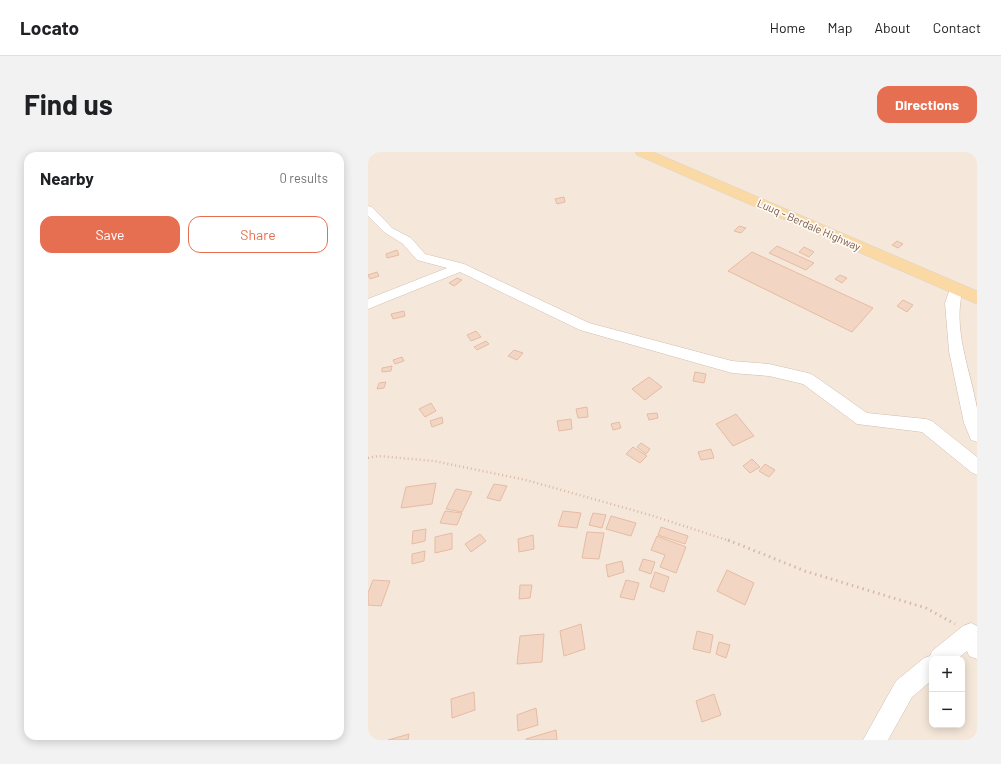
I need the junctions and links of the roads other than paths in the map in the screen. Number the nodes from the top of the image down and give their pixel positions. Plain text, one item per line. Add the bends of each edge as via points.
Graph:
1 (642, 152) edge
2 (368, 209) edge
3 (460, 267) junction
4 (956, 289) junction
5 (977, 298) edge
6 (368, 304) edge
7 (977, 435) edge
8 (977, 467) edge
9 (974, 641) edge
10 (946, 656) edge
11 (929, 668) edge
12 (875, 740) edge

1 - 4 main road, Luuq - Berdale Highway
2 - 3 street via 388,230 407,240 421,257
3 - 6 street
3 - 8 street via 586,327 732,367 769,370 808,379 863,420 926,426
4 - 5 main road, Luuq - Berdale Highway
4 - 7 street via 952,303 956,351
9 - 10 street
11 - 12 street via 904,689

